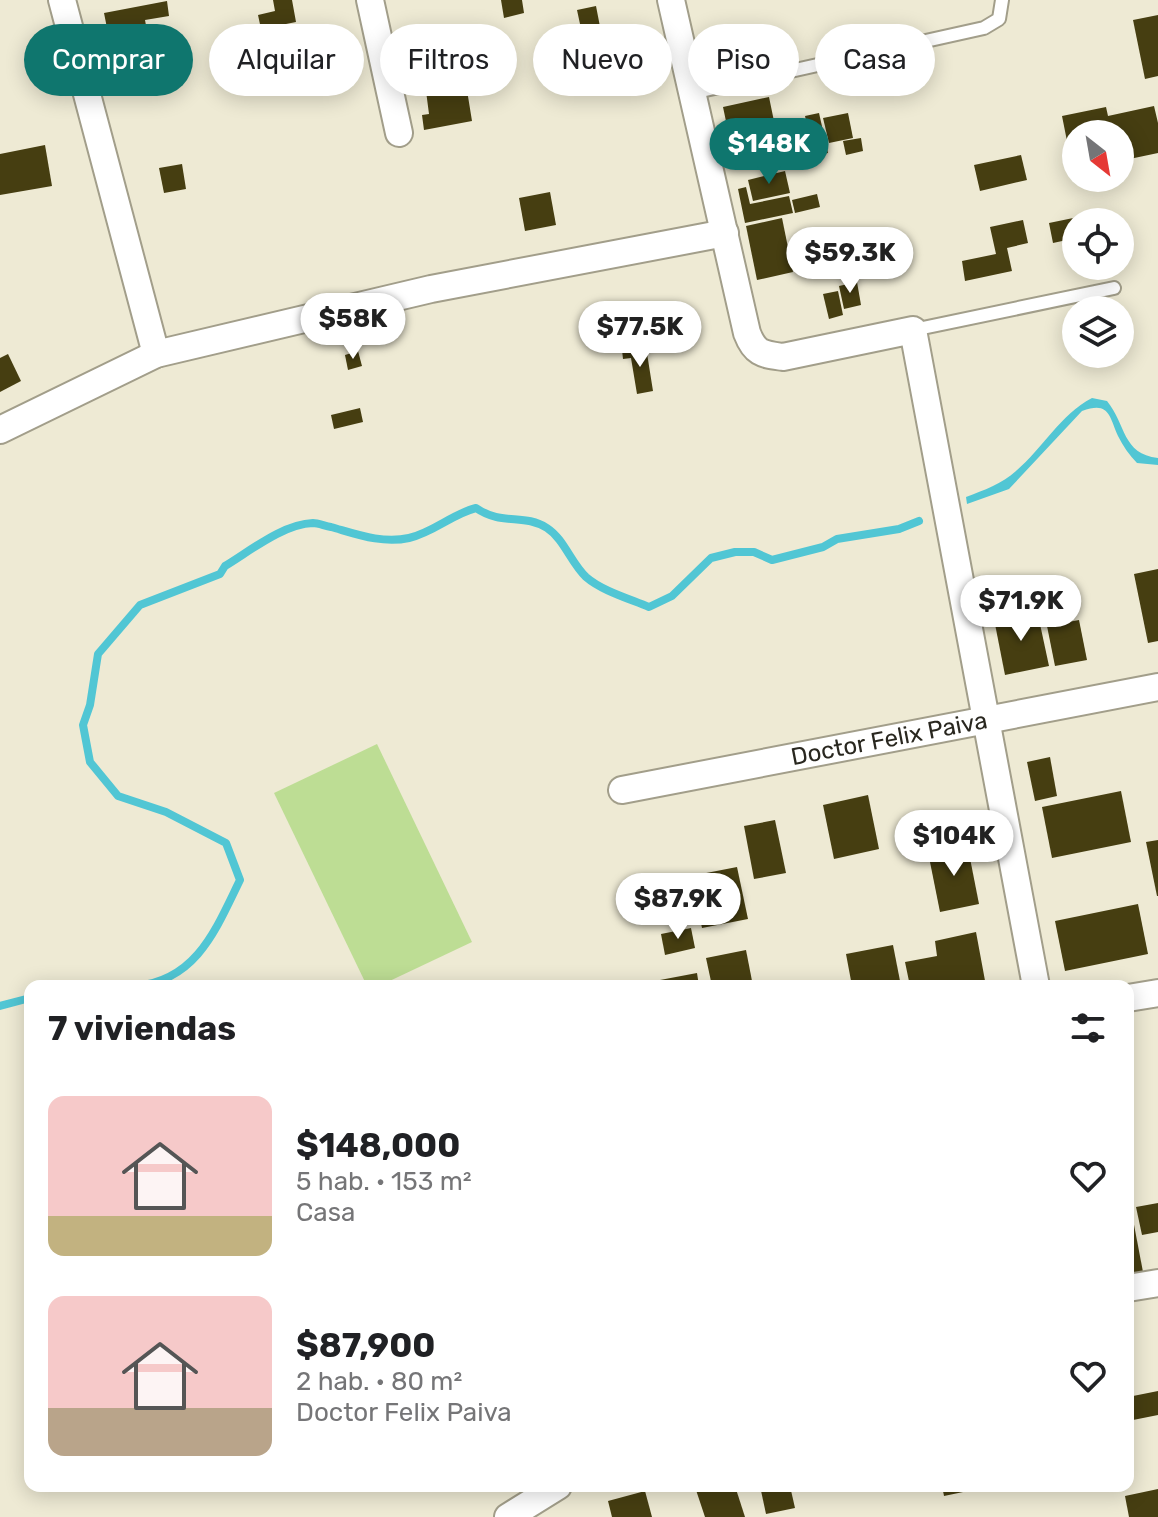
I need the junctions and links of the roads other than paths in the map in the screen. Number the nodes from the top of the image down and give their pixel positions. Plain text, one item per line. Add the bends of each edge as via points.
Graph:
1 (62, 0) edge
2 (370, 0) edge
3 (671, 0) edge
4 (1002, 0) edge
5 (799, 69) edge
6 (688, 75) edge
7 (693, 96) edge
8 (399, 133) dead end
9 (725, 233) junction
10 (1114, 288) dead end
11 (913, 330) junction
12 (156, 354) junction
13 (0, 430) edge
14 (1158, 687) edge
15 (986, 720) junction
16 (622, 790) dead end
17 (1035, 980) edge
18 (1158, 993) edge
19 (1134, 997) edge
20 (1158, 1283) edge
21 (1134, 1287) edge
22 (548, 1492) edge
23 (508, 1517) edge

1 - 12 street
2 - 8 street
3 - 6 street
4 - 5 lane via 999,19 984,28
7 - 9 street
9 - 11 street via 747,333 763,354 783,357
9 - 12 street via 431,289
10 - 11 lane
11 - 15 street
12 - 13 street
14 - 15 street, Doctor Felix Paiva
15 - 16 street, Doctor Felix Paiva
15 - 17 street
18 - 19 street
20 - 21 street
22 - 23 street

